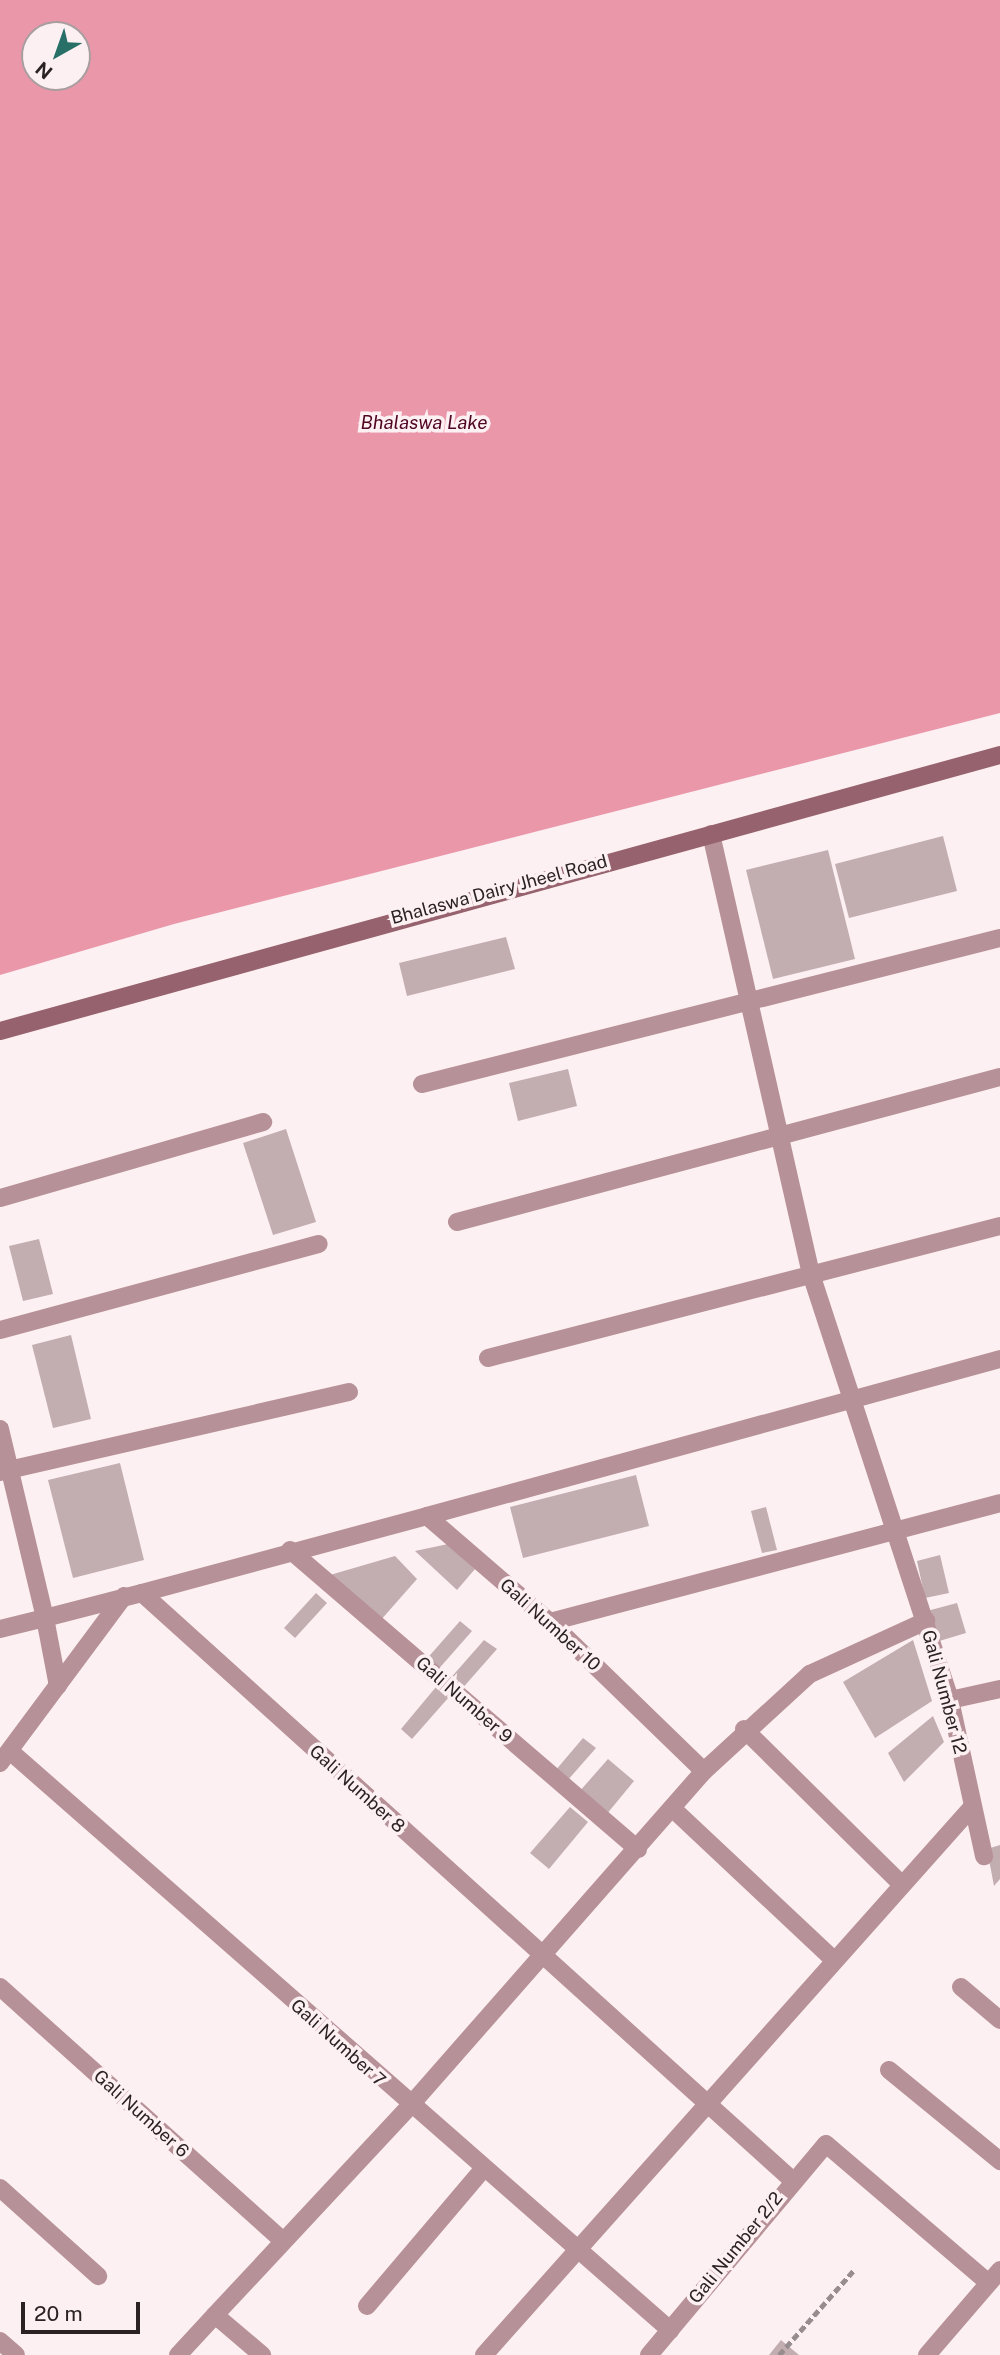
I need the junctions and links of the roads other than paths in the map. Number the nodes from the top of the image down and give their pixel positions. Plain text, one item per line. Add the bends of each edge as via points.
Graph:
1 (1000, 755) edge
2 (711, 834) junction
3 (1000, 938) edge
4 (749, 1004) junction
5 (0, 1031) edge
6 (1000, 1077) edge
7 (422, 1084) dead end
8 (263, 1122) dead end
9 (775, 1136) junction
10 (0, 1198) edge
11 (457, 1222) dead end
12 (1000, 1226) edge
13 (319, 1244) dead end
14 (812, 1277) junction
15 (0, 1330) edge
16 (488, 1358) dead end
17 (1000, 1360) edge
18 (349, 1392) dead end
19 (848, 1400) junction
20 (0, 1429) edge
21 (5, 1471) edge
22 (1000, 1503) edge
23 (427, 1516) junction
24 (892, 1531) junction
25 (290, 1550) junction
26 (133, 1595) junction
27 (45, 1618) junction
28 (926, 1621) junction
29 (550, 1622) junction
30 (0, 1629) edge
31 (58, 1686) junction
32 (1000, 1689) edge
33 (950, 1700) junction
34 (744, 1729) junction
35 (5, 1758) edge
36 (704, 1771) junction
37 (972, 1807) junction
38 (673, 1808) junction
39 (638, 1849) junction
40 (984, 1856) dead end
41 (901, 1884) junction
42 (541, 1958) junction
43 (833, 1959) junction
44 (0, 1987) edge
45 (961, 1987) dead end
46 (1000, 2020) edge
47 (889, 2070) dead end
48 (702, 2102) junction
49 (409, 2107) junction
50 (1000, 2161) edge
51 (483, 2169) junction
52 (792, 2180) junction
53 (0, 2188) edge
54 (283, 2241) junction
55 (574, 2248) junction
56 (99, 2276) dead end
57 (995, 2276) edge
58 (367, 2306) dead end
59 (215, 2315) junction
60 (670, 2330) junction
61 (0, 2341) edge
62 (16, 2355) edge
63 (178, 2355) edge
64 (262, 2355) edge
65 (484, 2355) edge
66 (649, 2355) edge
67 (927, 2355) edge

1 - 2 street, Bhalaswa Dairy Jheel Road
2 - 4 street, Gali Number 12
2 - 5 street, Bhalaswa Dairy Jheel Road
3 - 4 street
4 - 7 street
4 - 9 street, Gali Number 12
6 - 9 street
8 - 10 street
9 - 11 street
9 - 14 street, Gali Number 12
12 - 14 street
13 - 15 street
14 - 16 street
14 - 19 street, Gali Number 12
17 - 19 street
18 - 21 street
19 - 23 street
19 - 24 street, Gali Number 12
20 - 21 street
21 - 27 street
22 - 24 street
23 - 25 street
23 - 29 street, Gali Number 10
24 - 28 street, Gali Number 12
24 - 29 street
25 - 26 street
25 - 39 street, Gali Number 9
26 - 27 street
26 - 31 street
26 - 42 street, Gali Number 8
27 - 30 street
27 - 31 street
28 - 33 street, Gali Number 12
28 - 34 street via 810,1674
29 - 36 street, Gali Number 10
31 - 35 street
32 - 33 street
33 - 37 street, Gali Number 12
34 - 36 street
34 - 41 street
35 - 49 street, Gali Number 7
36 - 38 street
37 - 40 street, Gali Number 12
37 - 41 street
38 - 39 street
38 - 43 street
39 - 42 street
41 - 43 street
42 - 48 street, Gali Number 8
42 - 49 street
43 - 48 street
44 - 54 street, Gali Number 6
45 - 46 street
47 - 50 street
48 - 52 street, Gali Number 8
48 - 55 street
49 - 51 street, Gali Number 7
49 - 54 street
51 - 55 street, Gali Number 7
51 - 58 street
52 - 57 street, Gali Number 2/2 via 826,2144
52 - 60 street, Gali Number 2/2
53 - 56 street
54 - 59 street
55 - 60 street, Gali Number 7
55 - 65 street
57 - 67 street
59 - 63 street
59 - 64 street
60 - 66 street, Gali Number 2/2
61 - 62 street

